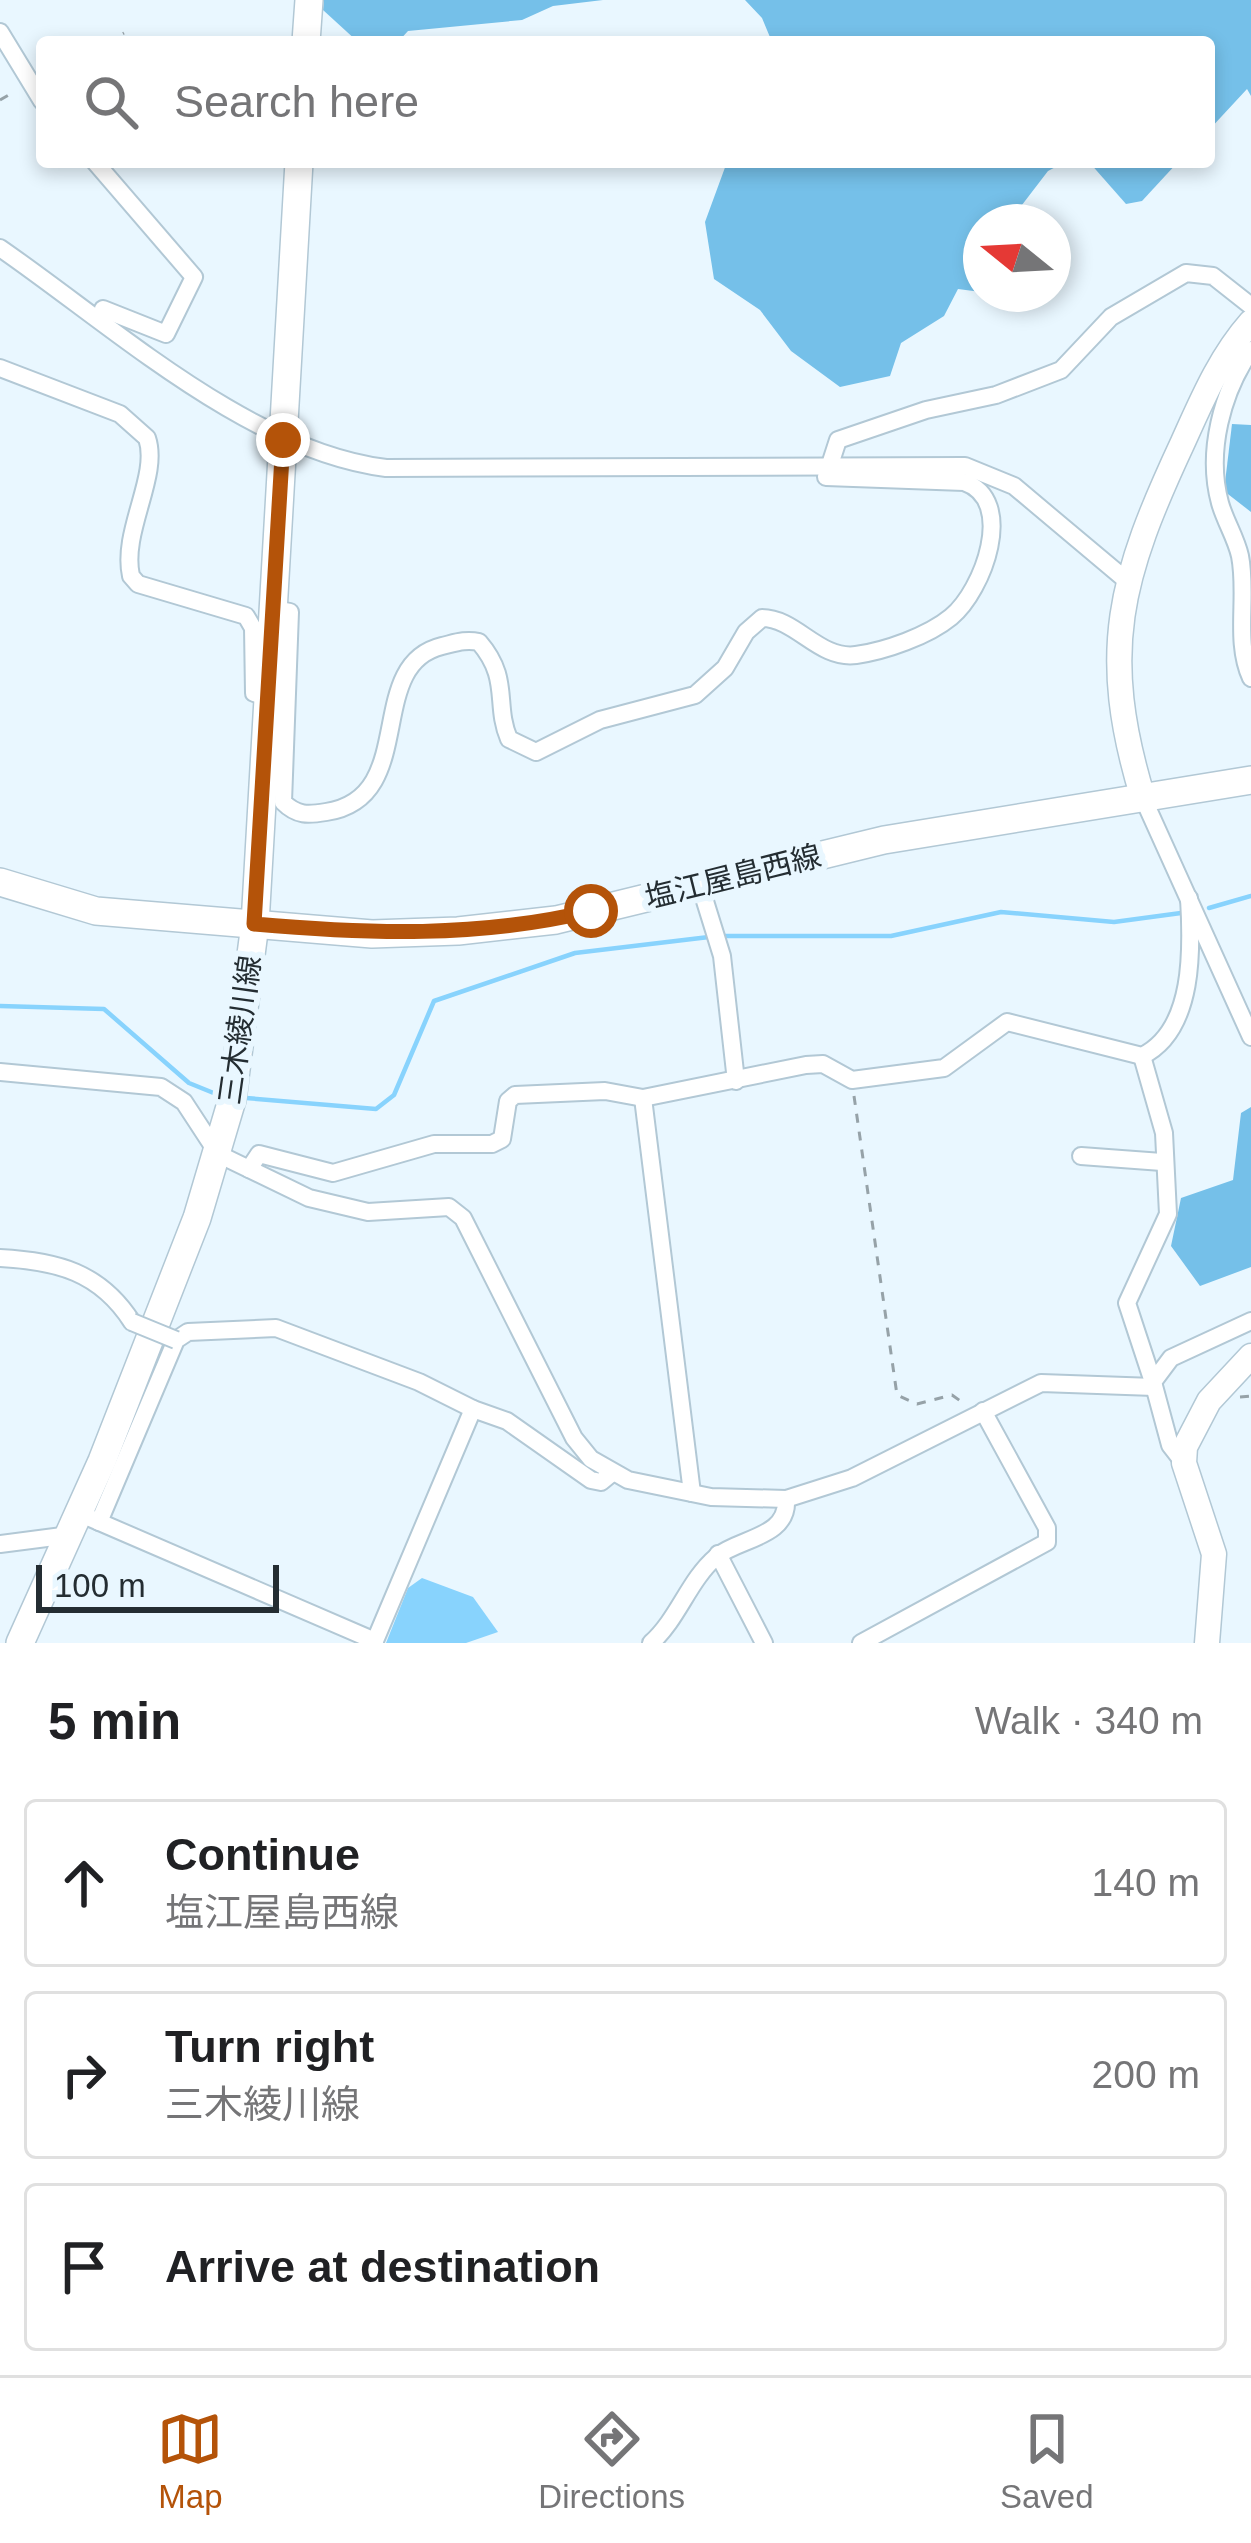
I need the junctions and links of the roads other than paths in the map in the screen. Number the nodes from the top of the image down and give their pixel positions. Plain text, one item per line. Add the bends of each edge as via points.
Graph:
1 (309, 0) edge
2 (0, 32) edge
3 (306, 36) edge
4 (36, 91) edge
5 (99, 168) edge
6 (299, 168) edge
7 (0, 248) edge
8 (1251, 306) edge
9 (93, 312) junction
10 (1251, 322) edge
11 (1251, 350) edge
12 (0, 368) edge
13 (283, 440) junction
14 (828, 468) junction
15 (1126, 580) junction
16 (273, 609) junction
17 (1251, 678) edge
18 (268, 697) junction
19 (1251, 780) edge
20 (1144, 798) junction
21 (0, 882) edge
22 (700, 885) junction
23 (1189, 898) junction
24 (254, 924) junction
25 (1189, 967) junction
26 (1225, 979) junction
27 (1251, 1037) edge
28 (1142, 1056) junction
29 (0, 1072) edge
30 (736, 1082) junction
31 (644, 1098) junction
32 (218, 1154) junction
33 (1081, 1156) dead end
34 (1162, 1162) junction
35 (249, 1169) junction
36 (0, 1258) edge
37 (1251, 1321) edge
38 (176, 1340) junction
39 (1251, 1356) edge
40 (1154, 1384) junction
41 (473, 1409) junction
42 (977, 1414) junction
43 (1184, 1463) junction
44 (612, 1474) junction
45 (692, 1493) junction
46 (786, 1499) junction
47 (83, 1523) junction
48 (0, 1544) edge
49 (718, 1554) junction
50 (375, 1642) edge
51 (20, 1643) edge
52 (651, 1643) edge
53 (764, 1643) edge
54 (861, 1643) edge
55 (1207, 1643) edge

1 - 3 main road
2 - 4 street
5 - 9 street via 194,277 166,334
6 - 13 main road, 三木綾川線
7 - 9 street
8 - 14 street via 1213,276 1186,273 1111,317 1061,370 845,435
9 - 13 street
10 - 15 street via 1212,379
11 - 17 street via 1223,400 1216,472 1240,556
12 - 18 street via 86,398 146,438 131,576 246,616 254,693
13 - 14 street via 386,468
13 - 16 main road, 三木綾川線
14 - 15 street via 965,466 986,473 1014,486
14 - 16 street via 826,477 979,487 993,526 976,580 954,615 855,655 762,618 694,694 600,720 536,752 509,739 505,689 478,642 432,648 403,678 371,787 337,811 298,814 283,802 290,613
15 - 20 street via 1120,713
16 - 18 main road, 三木綾川線
18 - 24 main road, 三木綾川線
19 - 20 main road, 塩江屋島西線
20 - 22 main road, 塩江屋島西線 via 884,840
20 - 23 street
21 - 24 main road, 塩江屋島西線 via 96,911
22 - 24 main road, 塩江屋島西線 via 556,920 458,931
22 - 30 street via 722,956
23 - 25 street
23 - 26 street
24 - 32 main road, 三木綾川線 via 246,1023
25 - 26 street
25 - 28 street via 1178,1013 1155,1050
26 - 27 street
28 - 30 street via 1007,1022 944,1068 852,1080 823,1064
28 - 34 street via 1164,1133
29 - 32 street via 161,1087 184,1102
30 - 31 street
31 - 35 street via 605,1091 514,1095 502,1139 492,1144 434,1144 333,1173 259,1154
31 - 45 street
32 - 35 street
32 - 47 main road, 三木綾川線
33 - 34 street
34 - 40 street via 1168,1214 1126,1303
35 - 44 street via 309,1198 368,1212 431,1204 463,1218 574,1438
36 - 38 street, bridge via 92,1277 132,1322
37 - 40 street via 1171,1358
38 - 41 street via 188,1332 276,1328
38 - 47 street
39 - 43 street via 1196,1418
40 - 42 street via 1041,1383
40 - 43 street via 1170,1445
41 - 44 street via 507,1421 591,1480
41 - 50 street
42 - 46 street via 852,1478
42 - 54 street via 1047,1528 1047,1542
43 - 55 street via 1214,1554
44 - 45 street
45 - 46 street
46 - 49 street via 782,1520
47 - 48 street
47 - 50 street
47 - 51 main road, 三木綾川線
49 - 52 street
49 - 53 street

